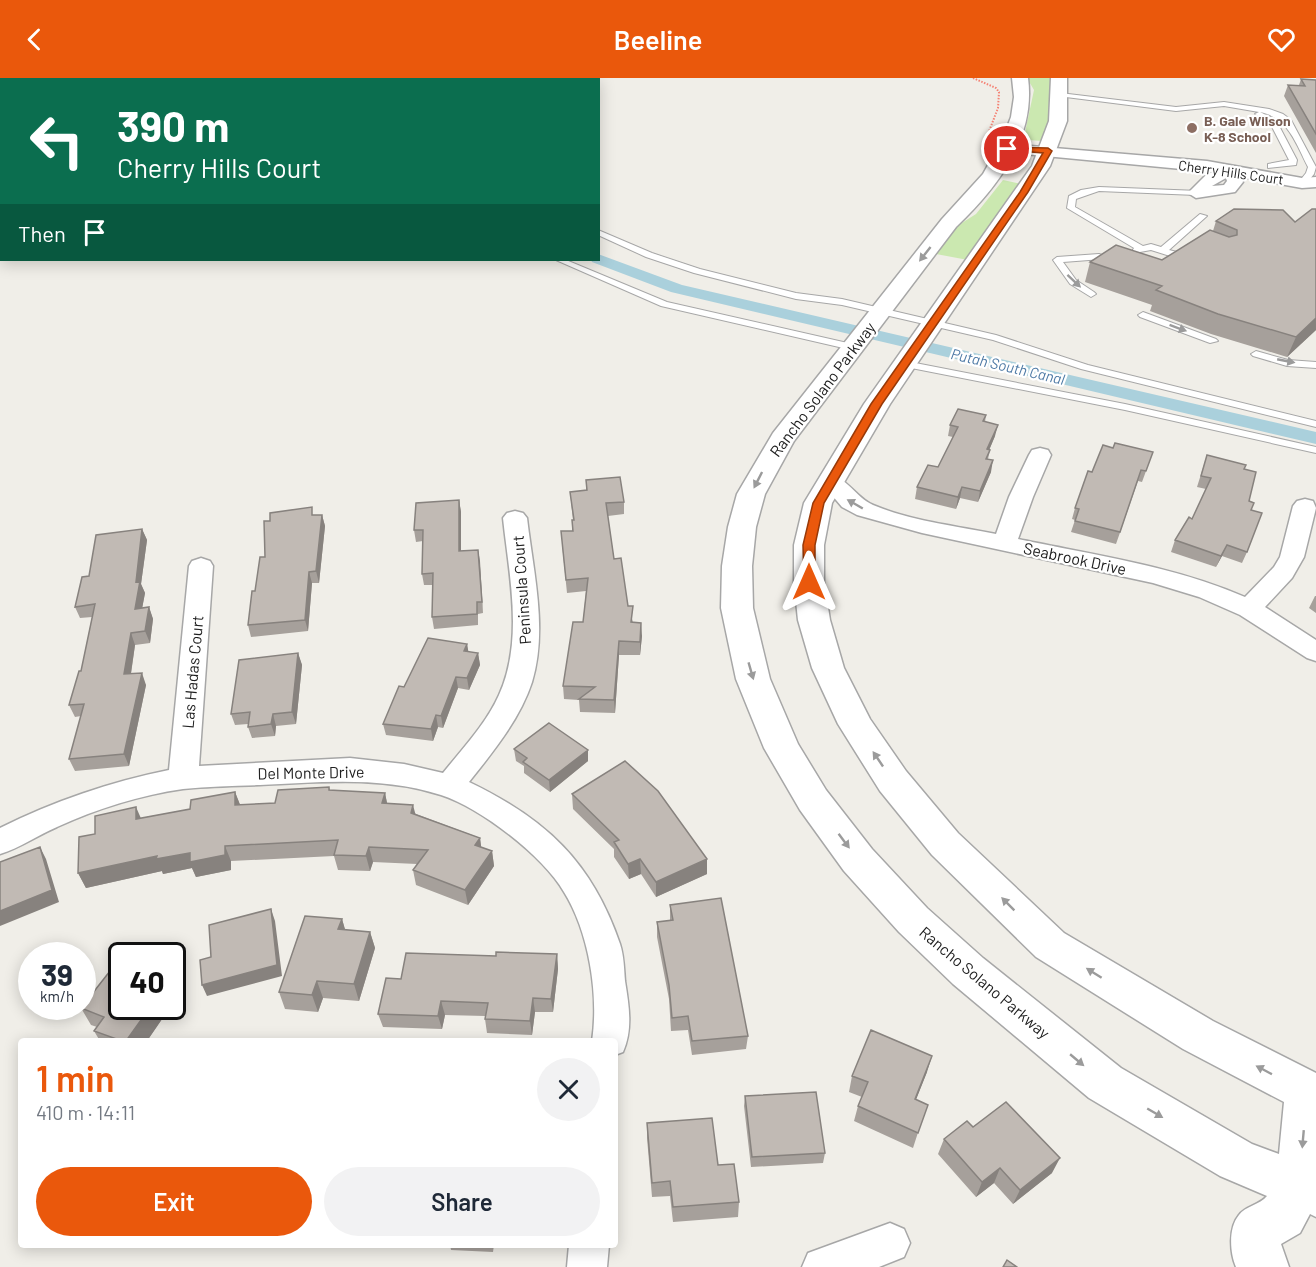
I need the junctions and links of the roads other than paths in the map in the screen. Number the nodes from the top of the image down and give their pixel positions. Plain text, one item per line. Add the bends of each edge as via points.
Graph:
1 (1020, 78) edge
2 (1060, 87) edge
3 (1233, 109) junction
4 (1211, 111) dead end
5 (1245, 115) dead end
6 (1002, 143) junction
7 (1176, 147) dead end
8 (1046, 154) junction
9 (1183, 164) junction
10 (1268, 167) junction
11 (1231, 170) junction
12 (1309, 182) edge
13 (1316, 192) edge
14 (1196, 193) joint
15 (1203, 216) dead end
16 (600, 233) edge
17 (1181, 237) junction
18 (1192, 240) edge
19 (1140, 248) junction
20 (1164, 249) junction
21 (1098, 257) edge
22 (562, 261) edge
23 (1091, 294) dead end
24 (879, 314) junction
25 (1143, 315) dead end
26 (931, 327) junction
27 (1213, 341) dead end
28 (853, 346) junction
29 (1256, 354) dead end
30 (907, 360) junction
31 (1316, 365) edge
32 (1316, 424) edge
33 (1316, 450) edge
34 (1040, 455) dead end
35 (831, 481) junction
36 (1305, 506) dead end
37 (516, 518) dead end
38 (1005, 543) junction
39 (201, 566) dead end
40 (1249, 609) junction
41 (1316, 652) edge
42 (183, 778) junction
43 (450, 786) junction
44 (0, 842) edge
45 (610, 1038) edge
46 (1312, 1094) edge
47 (1299, 1198) edge
48 (890, 1243) dead end
49 (589, 1248) edge
50 (587, 1267) edge
51 (822, 1267) edge
52 (1264, 1267) edge
53 (1281, 1267) edge

1 - 6 street, Rancho Solano Parkway via 1024,91 1022,105
2 - 8 street via 1058,121
2 - 12 lane via 1176,109 1235,104 1280,116 1288,122 1312,167
3 - 4 lane
3 - 5 lane
3 - 10 lane via 1256,113 1273,122 1293,163
6 - 8 street, Cherry Hills Court
6 -> 24 street, Rancho Solano Parkway via 963,210
7 - 9 street
8 - 9 street, Cherry Hills Court via 1121,167
8 - 26 street
9 - 11 street, Cherry Hills Court via 1209,159
10 - 11 street, Cherry Hills Court
10 - 12 street, Cherry Hills Court
11 - 14 street via 1235,182 1229,189
12 - 13 street, Cherry Hills Court via 1306,188
14 - 19 lane via 1098,189 1072,198 1071,208
15 - 17 lane
16 - 24 lane via 648,255 698,271 796,296 842,302
17 - 18 lane
17 - 20 lane
19 - 20 lane
19 - 20 lane via 1134,255 1141,261 1172,263 1176,257
21 -> 23 lane via 1057,260 1073,282
22 - 28 lane via 664,304
24 - 26 lane
24 - 28 street, Rancho Solano Parkway
25 -> 27 lane
26 - 30 street
26 - 32 lane via 996,338 1085,367
28 -> 47 street, Rancho Solano Parkway via 765,465 751,494 742,527 737,608 743,643 763,706 782,748 813,800 858,860 913,920 968,971 1105,1083
29 -> 31 lane via 1287,363
30 - 33 lane
30 - 35 street
34 - 38 street
38 -> 35 street, Seabrook Drive via 865,510 850,502
46 -> 35 street via 1198,1035 1050,945 945,844 893,781 850,714 828,668 814,620 809,545 818,503
36 - 40 street via 1292,557
37 - 43 street, Peninsula Court via 527,643 518,682 502,715
38 - 40 street, Seabrook Drive via 1156,576 1208,591
39 - 42 street, Las Hadas Court
40 - 41 street, Seabrook Drive
42 - 43 street, Del Monte Drive via 350,769 404,775
42 - 44 street, Del Monte Drive via 123,791 47,818
43 - 45 street, Del Monte Drive via 493,807 537,839 577,884 604,946 613,1019
46 -> 47 street
47 - 52 street via 1256,1232 1257,1258
47 - 53 street via 1280,1249
48 - 51 street
49 - 50 street

